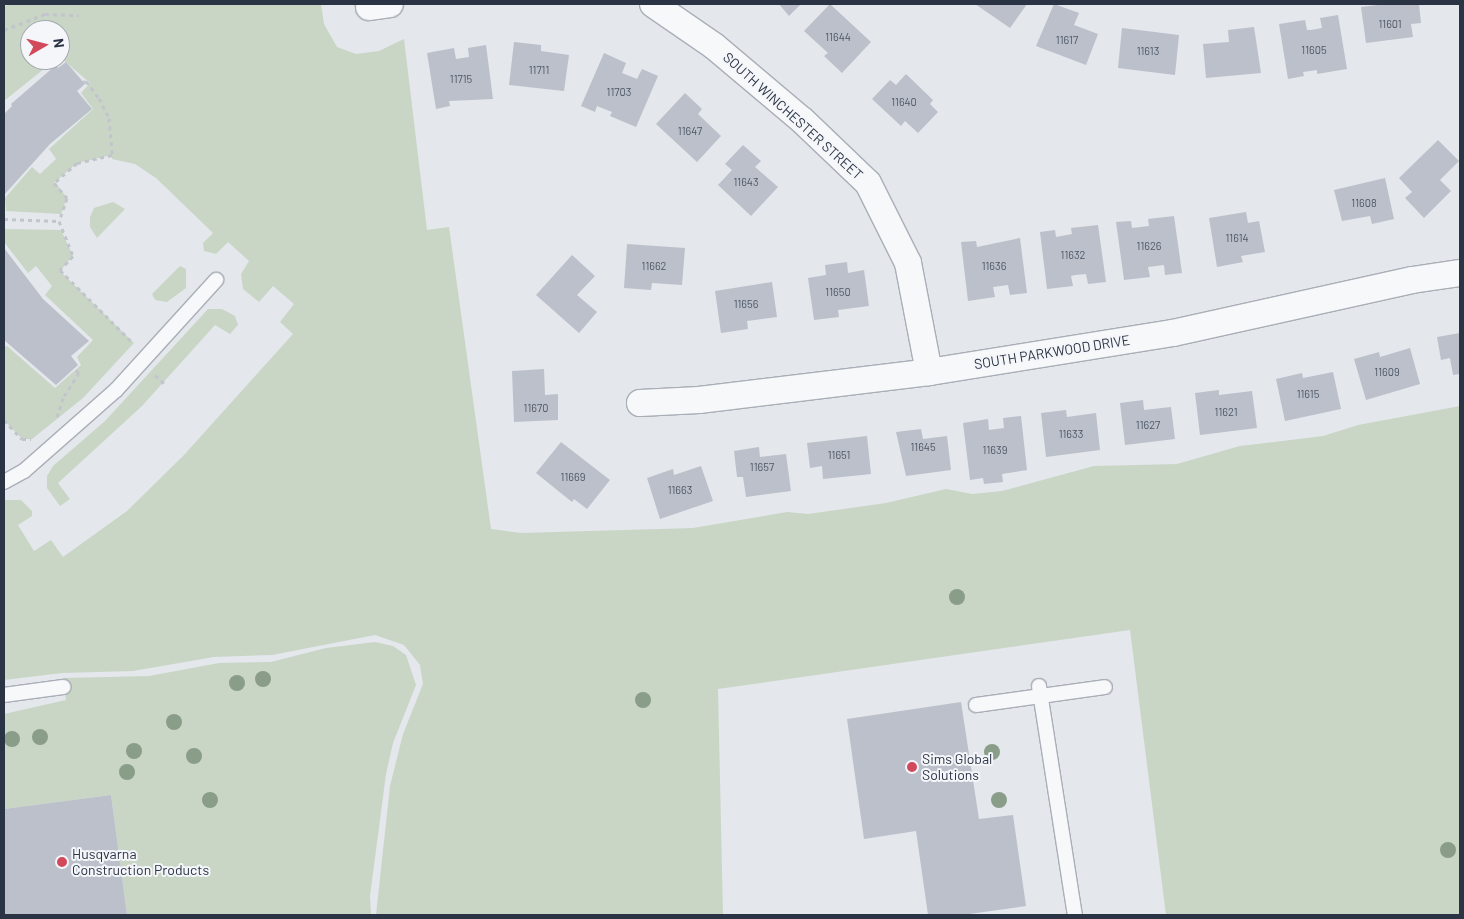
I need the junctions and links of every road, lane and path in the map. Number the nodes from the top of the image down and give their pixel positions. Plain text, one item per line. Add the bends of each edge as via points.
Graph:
1 (653, 4) edge
2 (79, 15) dead end
3 (4, 30) edge
4 (84, 82) dead end
5 (4, 219) edge
6 (60, 221) junction
7 (1460, 273) edge
8 (216, 280) dead end
9 (128, 350) dead end
10 (74, 368) dead end
11 (929, 372) junction
12 (640, 403) dead end
13 (62, 416) dead end
14 (4, 420) edge
15 (40, 433) dead end
16 (4, 482) edge
17 (63, 687) dead end
18 (1105, 687) dead end
19 (1040, 691) junction
20 (4, 695) edge
21 (976, 705) dead end
22 (1075, 915) edge

1 - 11 street, SOUTH WINCHESTER STREET via 714,46 802,120 868,183 908,263
2 - 3 path via 44,14
4 - 6 path via 86,80 99,98 109,118 112,155 77,163 54,182 67,198
5 - 6 path
6 - 9 path via 73,256 60,270 134,343
7 - 11 street, SOUTH PARKWOOD DRIVE via 1412,280 1173,333
8 - 16 lane via 116,390 24,471
10 - 13 path via 79,373 64,396 55,422
11 - 12 street, SOUTH PARKWOOD DRIVE via 699,400
14 - 15 path via 22,439 32,439
17 - 20 lane
18 - 19 lane
19 - 21 lane
19 - 22 lane

